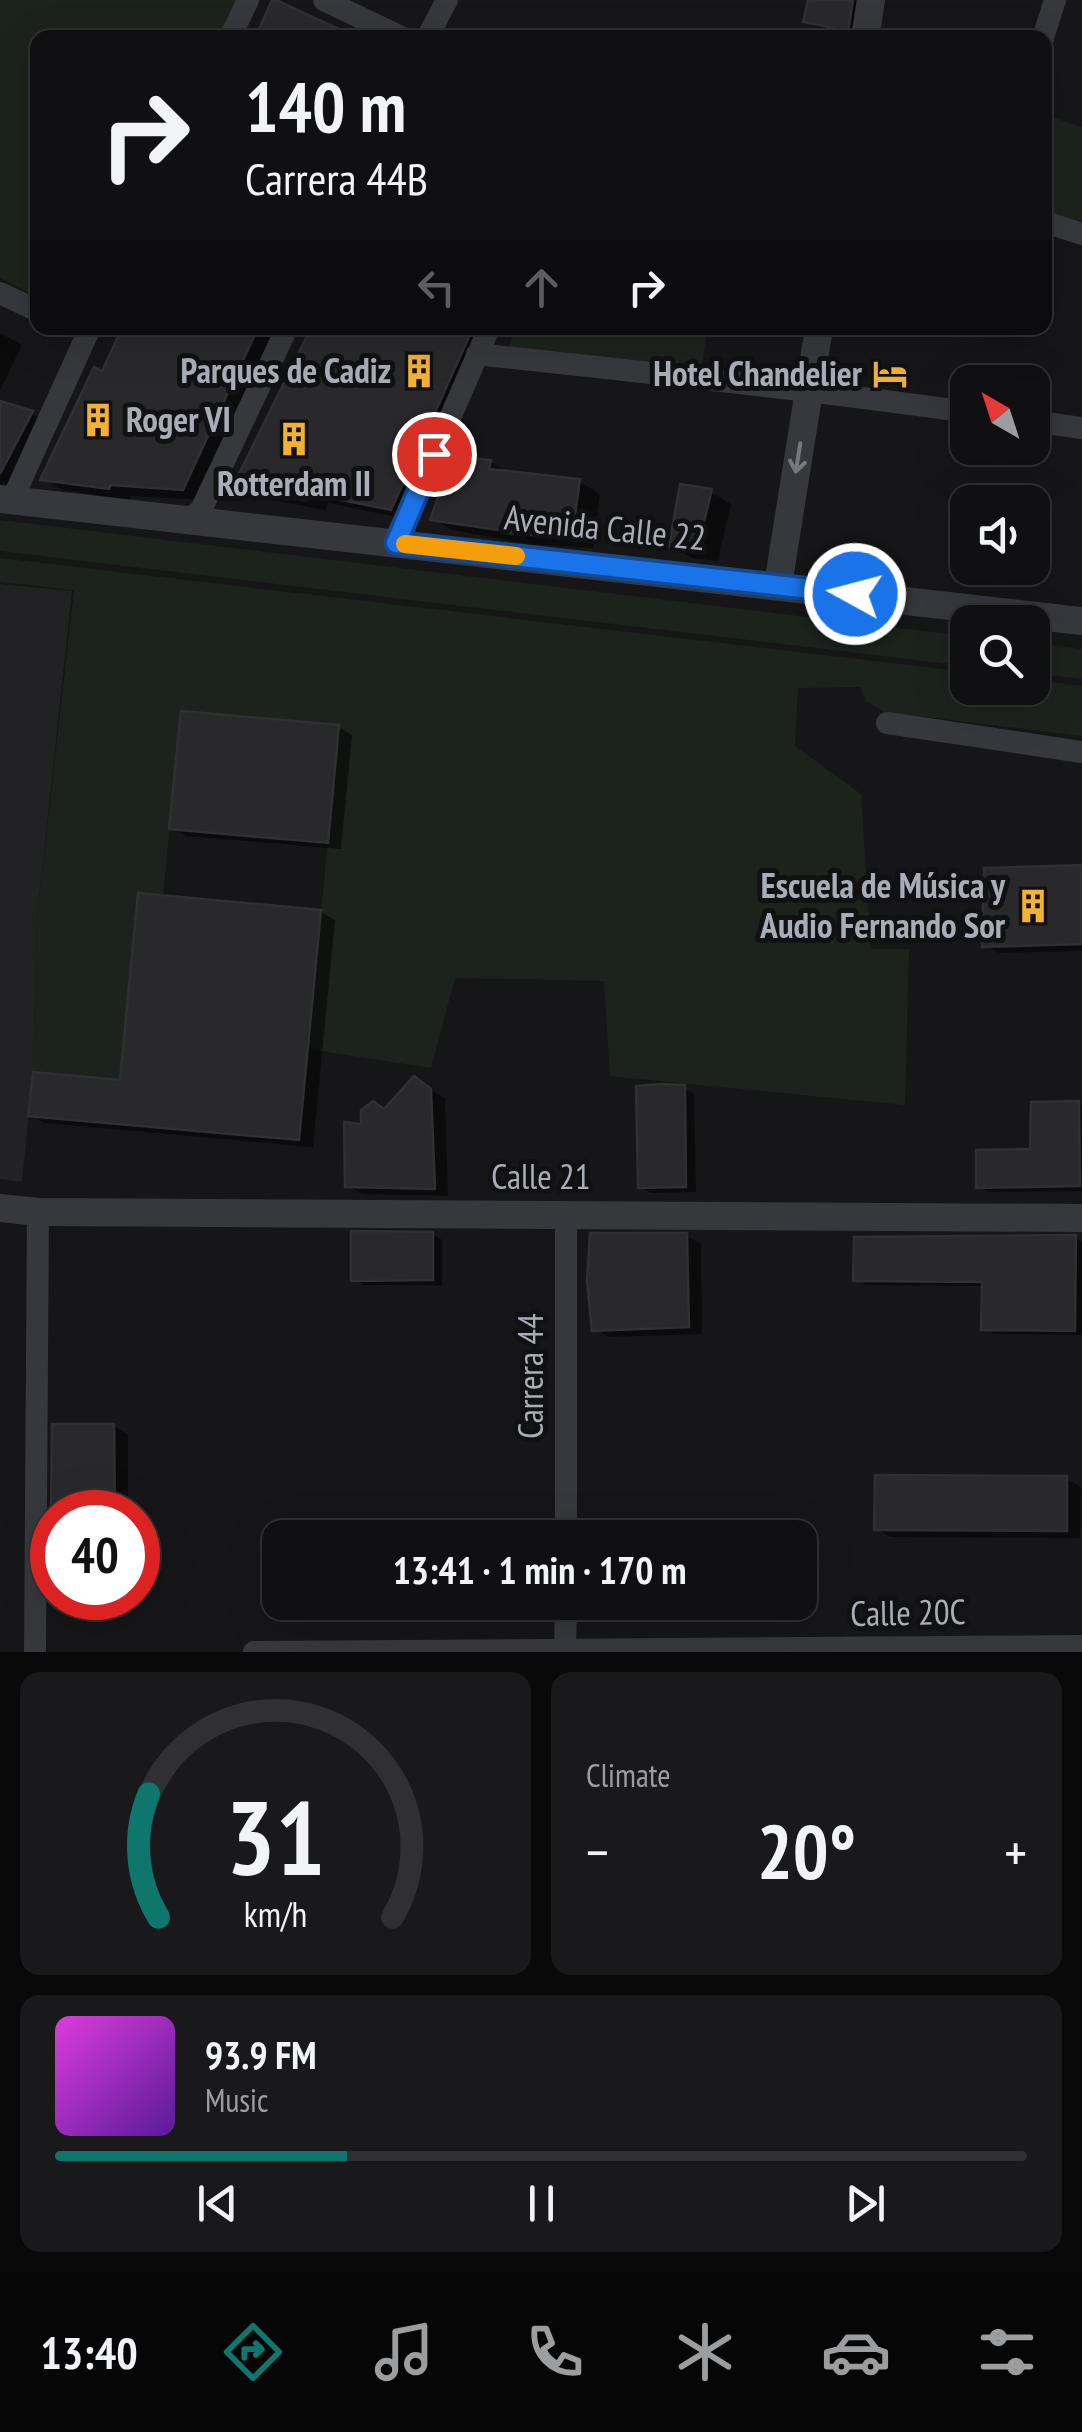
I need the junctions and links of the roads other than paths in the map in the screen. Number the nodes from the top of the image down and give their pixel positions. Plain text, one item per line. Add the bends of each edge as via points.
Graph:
1 (248, 0) edge
2 (324, 0) edge
3 (447, 0) edge
4 (872, 0) edge
5 (1056, 0) edge
6 (234, 30) edge
7 (386, 30) edge
8 (431, 30) edge
9 (867, 30) edge
10 (1046, 30) edge
11 (1052, 224) edge
12 (1082, 234) edge
13 (0, 293) edge
14 (30, 307) edge
15 (81, 335) edge
16 (283, 335) edge
17 (486, 335) edge
18 (818, 335) edge
19 (477, 354) junction
20 (809, 390) junction
21 (950, 410) edge
22 (1050, 424) edge
23 (1082, 428) edge
24 (6, 499) edge
25 (188, 520) junction
26 (396, 543) junction
27 (778, 585) junction
28 (1082, 620) edge
29 (888, 723) dead end
30 (1082, 752) edge
31 (0, 1208) edge
32 (38, 1212) junction
33 (566, 1215) junction
34 (1082, 1218) edge
35 (566, 1520) edge
36 (566, 1620) edge
37 (1082, 1646) edge
38 (35, 1652) edge
39 (254, 1652) edge
40 (566, 1652) edge

1 - 6 street
2 - 7 street
3 - 8 street
4 - 9 street
5 - 10 street
11 - 12 street
13 - 14 street
15 - 24 street
16 - 25 street via 200,510
17 - 19 street
18 - 20 street
19 - 20 street
19 - 26 street
20 - 21 street
20 -> 27 street
22 - 23 street
24 - 25 street, Avenida Calle 22
25 - 26 street, Avenida Calle 22
26 - 27 street, Avenida Calle 22
27 - 28 street, Avenida Calle 22
29 - 30 street
31 - 32 street, Calle 21
32 - 33 street, Calle 21
32 - 38 street
33 - 34 street, Calle 21
33 - 35 street, Carrera 44
36 - 40 street
37 - 40 street, Calle 20C
39 - 40 street, Calle 20C

